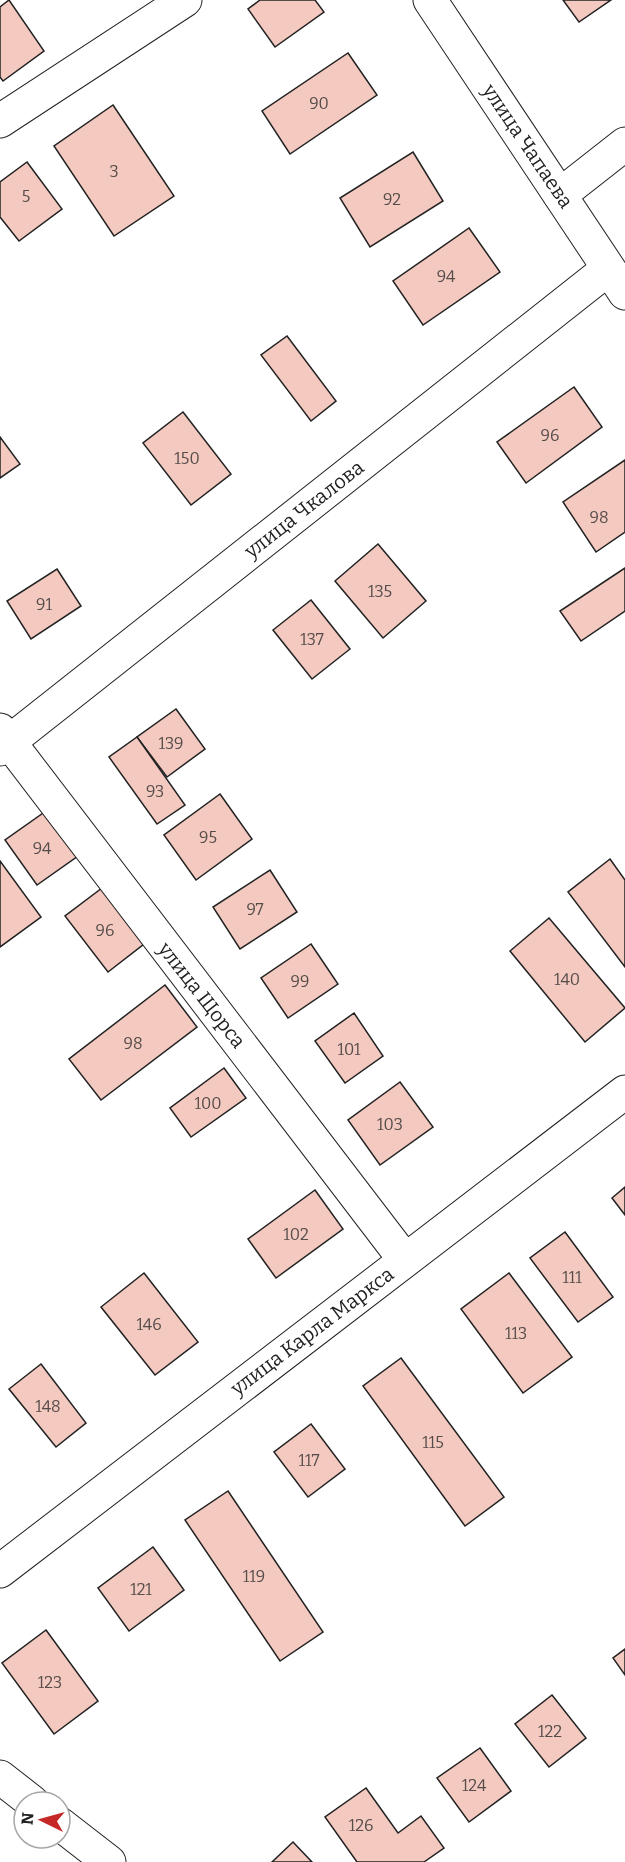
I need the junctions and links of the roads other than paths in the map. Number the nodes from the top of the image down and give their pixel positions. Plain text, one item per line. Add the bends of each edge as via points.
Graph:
1 (185, 0) edge
2 (430, 0) edge
3 (0, 120) edge
4 (625, 144) edge
5 (560, 195) junction
6 (616, 281) edge
7 (3, 741) edge
8 (625, 1092) edge
9 (405, 1260) junction
10 (0, 1571) edge
11 (0, 1777) edge
12 (17, 1790) edge
13 (72, 1833) edge
14 (109, 1862) edge

1 - 3 street
2 - 5 street, улица Чапаева
4 - 5 street
5 - 6 street, улица Чапаева
6 - 7 street, улица Чкалова
7 - 9 street, улица Щорса
8 - 9 street, улица Карла Маркса
9 - 10 street, улица Карла Маркса
11 - 12 street
13 - 14 street

